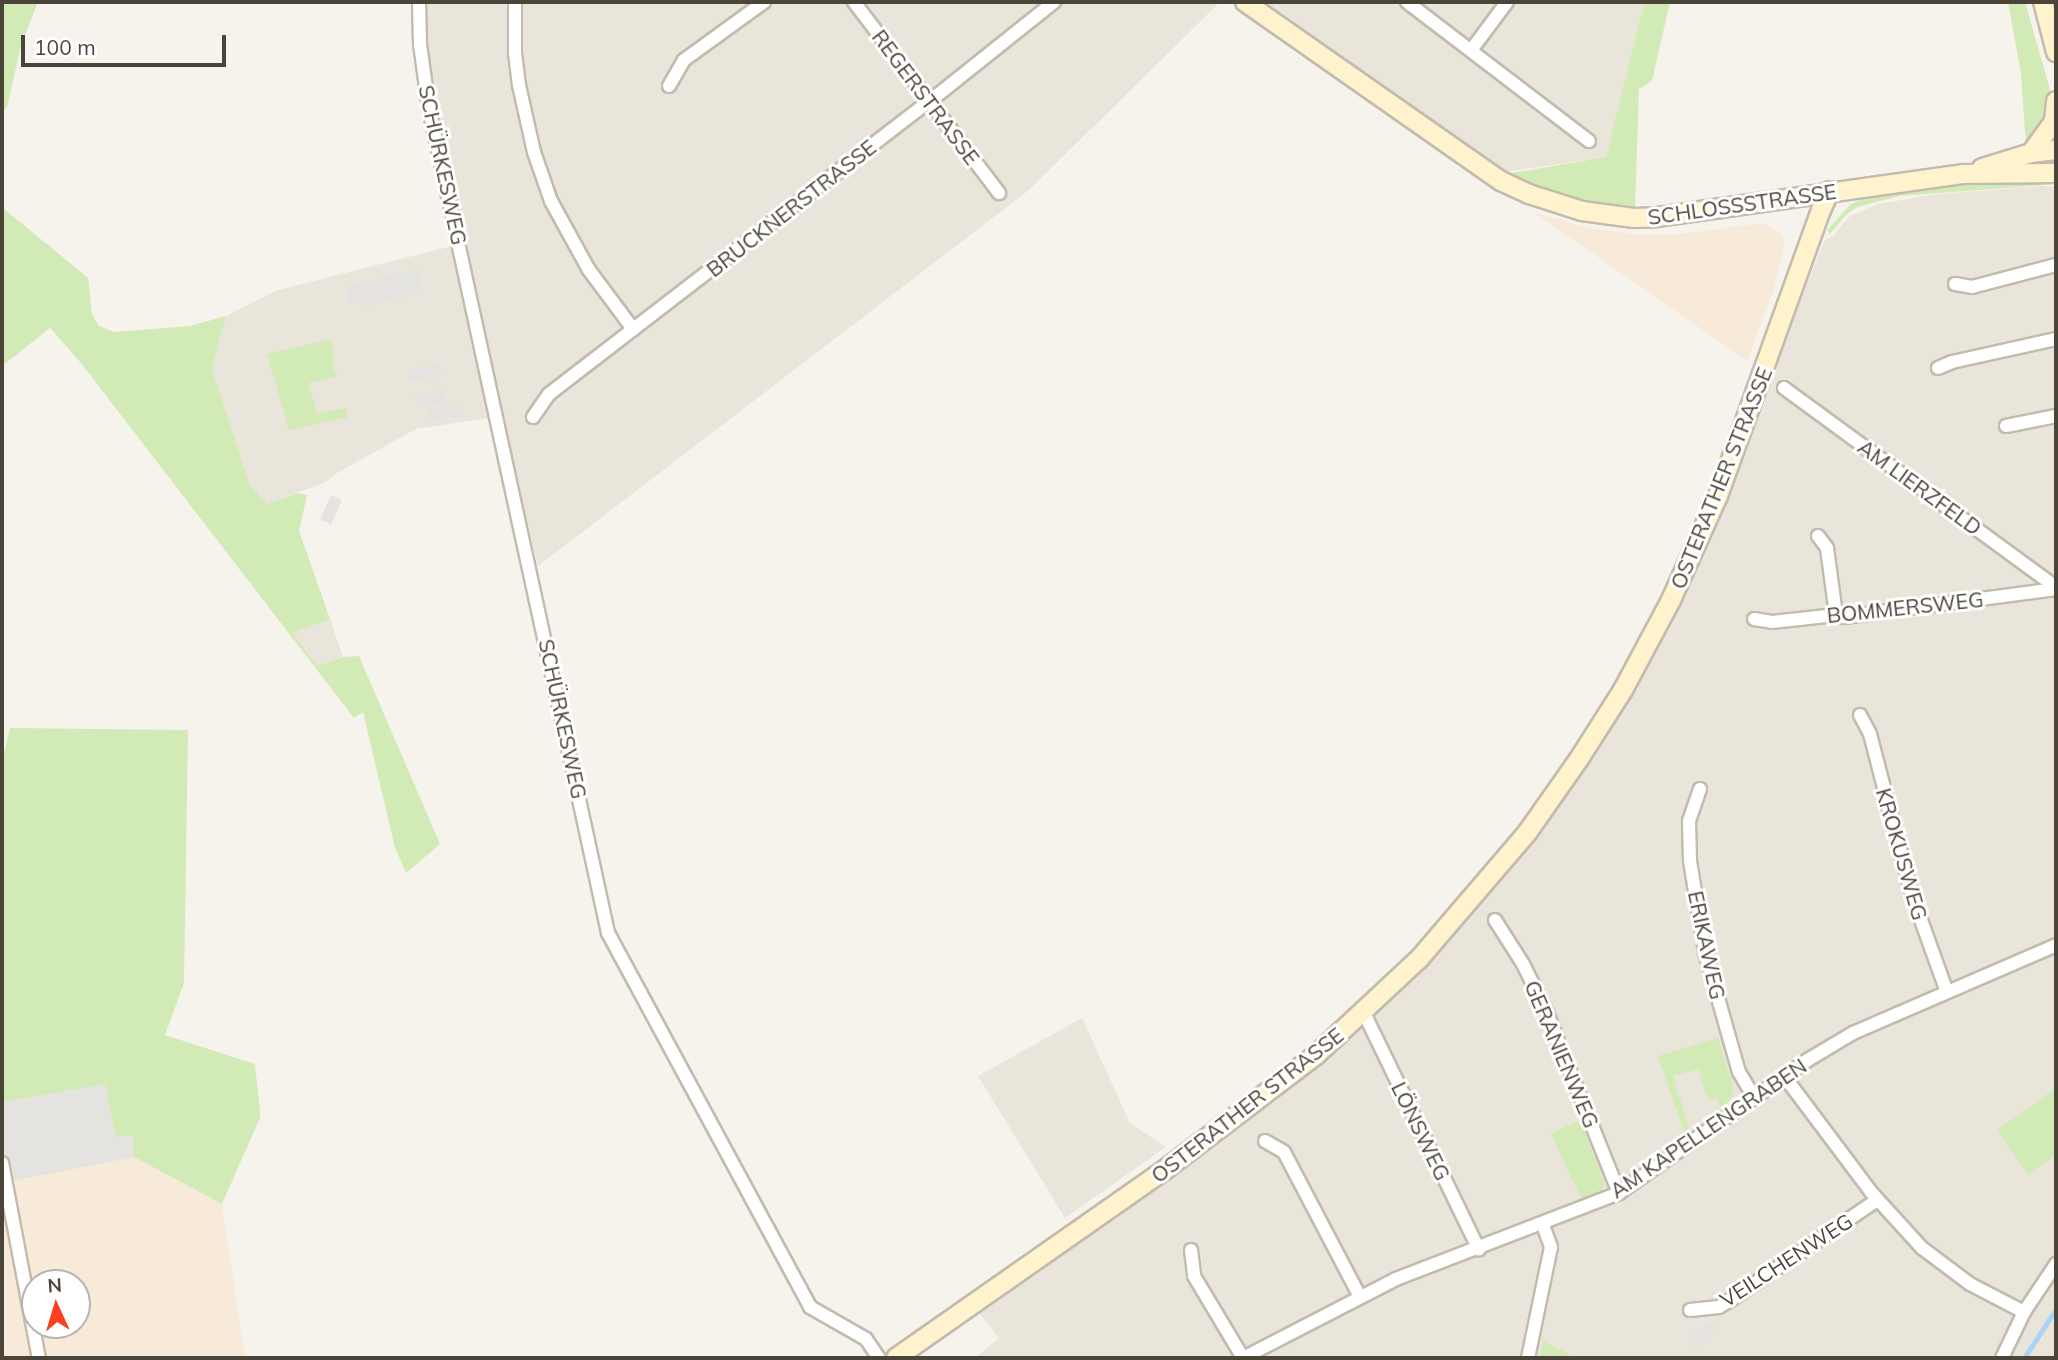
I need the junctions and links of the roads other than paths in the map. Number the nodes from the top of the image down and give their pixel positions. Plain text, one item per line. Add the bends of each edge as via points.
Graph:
1 (419, 2) edge
2 (515, 2) edge
3 (764, 2) edge
4 (854, 2) edge
5 (1054, 2) edge
6 (1245, 2) edge
7 (1407, 2) edge
8 (1507, 2) edge
9 (2043, 2) edge
10 (1472, 49) junction
11 (2056, 52) edge
12 (669, 86) dead end
13 (930, 101) junction
14 (2056, 101) edge
15 (1589, 141) dead end
16 (2056, 150) edge
17 (2031, 153) junction
18 (2056, 173) edge
19 (1964, 174) junction
20 (1830, 191) junction
21 (999, 193) dead end
22 (2056, 265) edge
23 (1955, 284) dead end
24 (633, 329) junction
25 (2056, 338) edge
26 (1938, 368) dead end
27 (1784, 388) dead end
28 (2056, 416) edge
29 (533, 417) dead end
30 (2006, 426) dead end
31 (1818, 536) dead end
32 (2056, 588) edge
33 (1836, 615) junction
34 (1754, 619) dead end
35 (1860, 715) dead end
36 (1700, 789) dead end
37 (1495, 920) dead end
38 (2056, 945) edge
39 (1947, 992) junction
40 (1364, 1013) junction
41 (1784, 1076) junction
42 (1754, 1097) junction
43 (1265, 1141) dead end
44 (2, 1163) edge
45 (1619, 1193) junction
46 (1877, 1200) junction
47 (1544, 1225) junction
48 (1191, 1250) dead end
49 (1479, 1250) junction
50 (2056, 1264) edge
51 (1360, 1297) junction
52 (1690, 1310) dead end
53 (2024, 1312) junction
54 (40, 1358) edge
55 (879, 1358) edge
56 (896, 1358) edge
57 (1243, 1358) edge
58 (1528, 1358) edge
59 (2002, 1358) edge

1 - 55 street, SCHÜRKESWEG via 429,109 608,933 810,1307 866,1339
2 - 24 street via 519,85 551,201 589,270
3 - 12 street via 684,60
4 - 13 street, REGERSTRASSE
5 - 13 street, BRUCKNERSTRASSE
6 - 20 main road, SCHLOSSSTRASSE via 1476,166 1529,194 1582,211 1634,218
7 - 10 street
8 - 10 street
9 - 11 main road
10 - 15 street
13 - 21 street, REGERSTRASSE
13 - 24 street, BRUCKNERSTRASSE
14 - 17 main road via 2054,121
16 - 17 main road, SCHLOSSSTRASSE
17 - 19 main road, SCHLOSSSTRASSE
18 - 19 main road, SCHLOSSSTRASSE
19 - 20 main road, SCHLOSSSTRASSE
20 - 40 main road, OSTERATHER STRASSE via 1718,496 1671,600 1623,690 1527,833 1474,898
22 - 23 street via 1972,287
24 - 29 street, BRUCKNERSTRASSE via 549,394
25 - 26 street
27 - 32 street, AM LIERZFELD
28 - 30 street
31 - 33 street via 1827,548
32 - 33 street, BOMMERSWEG
33 - 34 street, BOMMERSWEG via 1772,622
35 - 39 street, KROKUSWEG via 1870,734 1909,883
36 - 42 street, ERIKAWEG via 1689,821 1690,861 1705,952 1739,1072
37 - 45 street, GERANIENWEG via 1547,1013
38 - 39 street, AM KAPELLENGRABEN
39 - 41 street, AM KAPELLENGRABEN via 1853,1033
40 - 49 street, LÖNSWEG
40 - 56 main road, OSTERATHER STRASSE via 1270,1093
41 - 42 street, AM KAPELLENGRABEN
41 - 46 street
42 - 45 street, AM KAPELLENGRABEN
43 - 51 street via 1284,1152
44 - 54 street
45 - 47 street, AM KAPELLENGRABEN
46 - 52 street, VEILCHENWEG via 1719,1307
46 - 53 street via 1922,1248 1970,1284
47 - 49 street, AM KAPELLENGRABEN
47 - 58 street via 1550,1247
48 - 57 street via 1194,1276
49 - 51 street, AM KAPELLENGRABEN via 1396,1279
50 - 53 street
51 - 57 street, AM KAPELLENGRABEN
53 - 59 street

